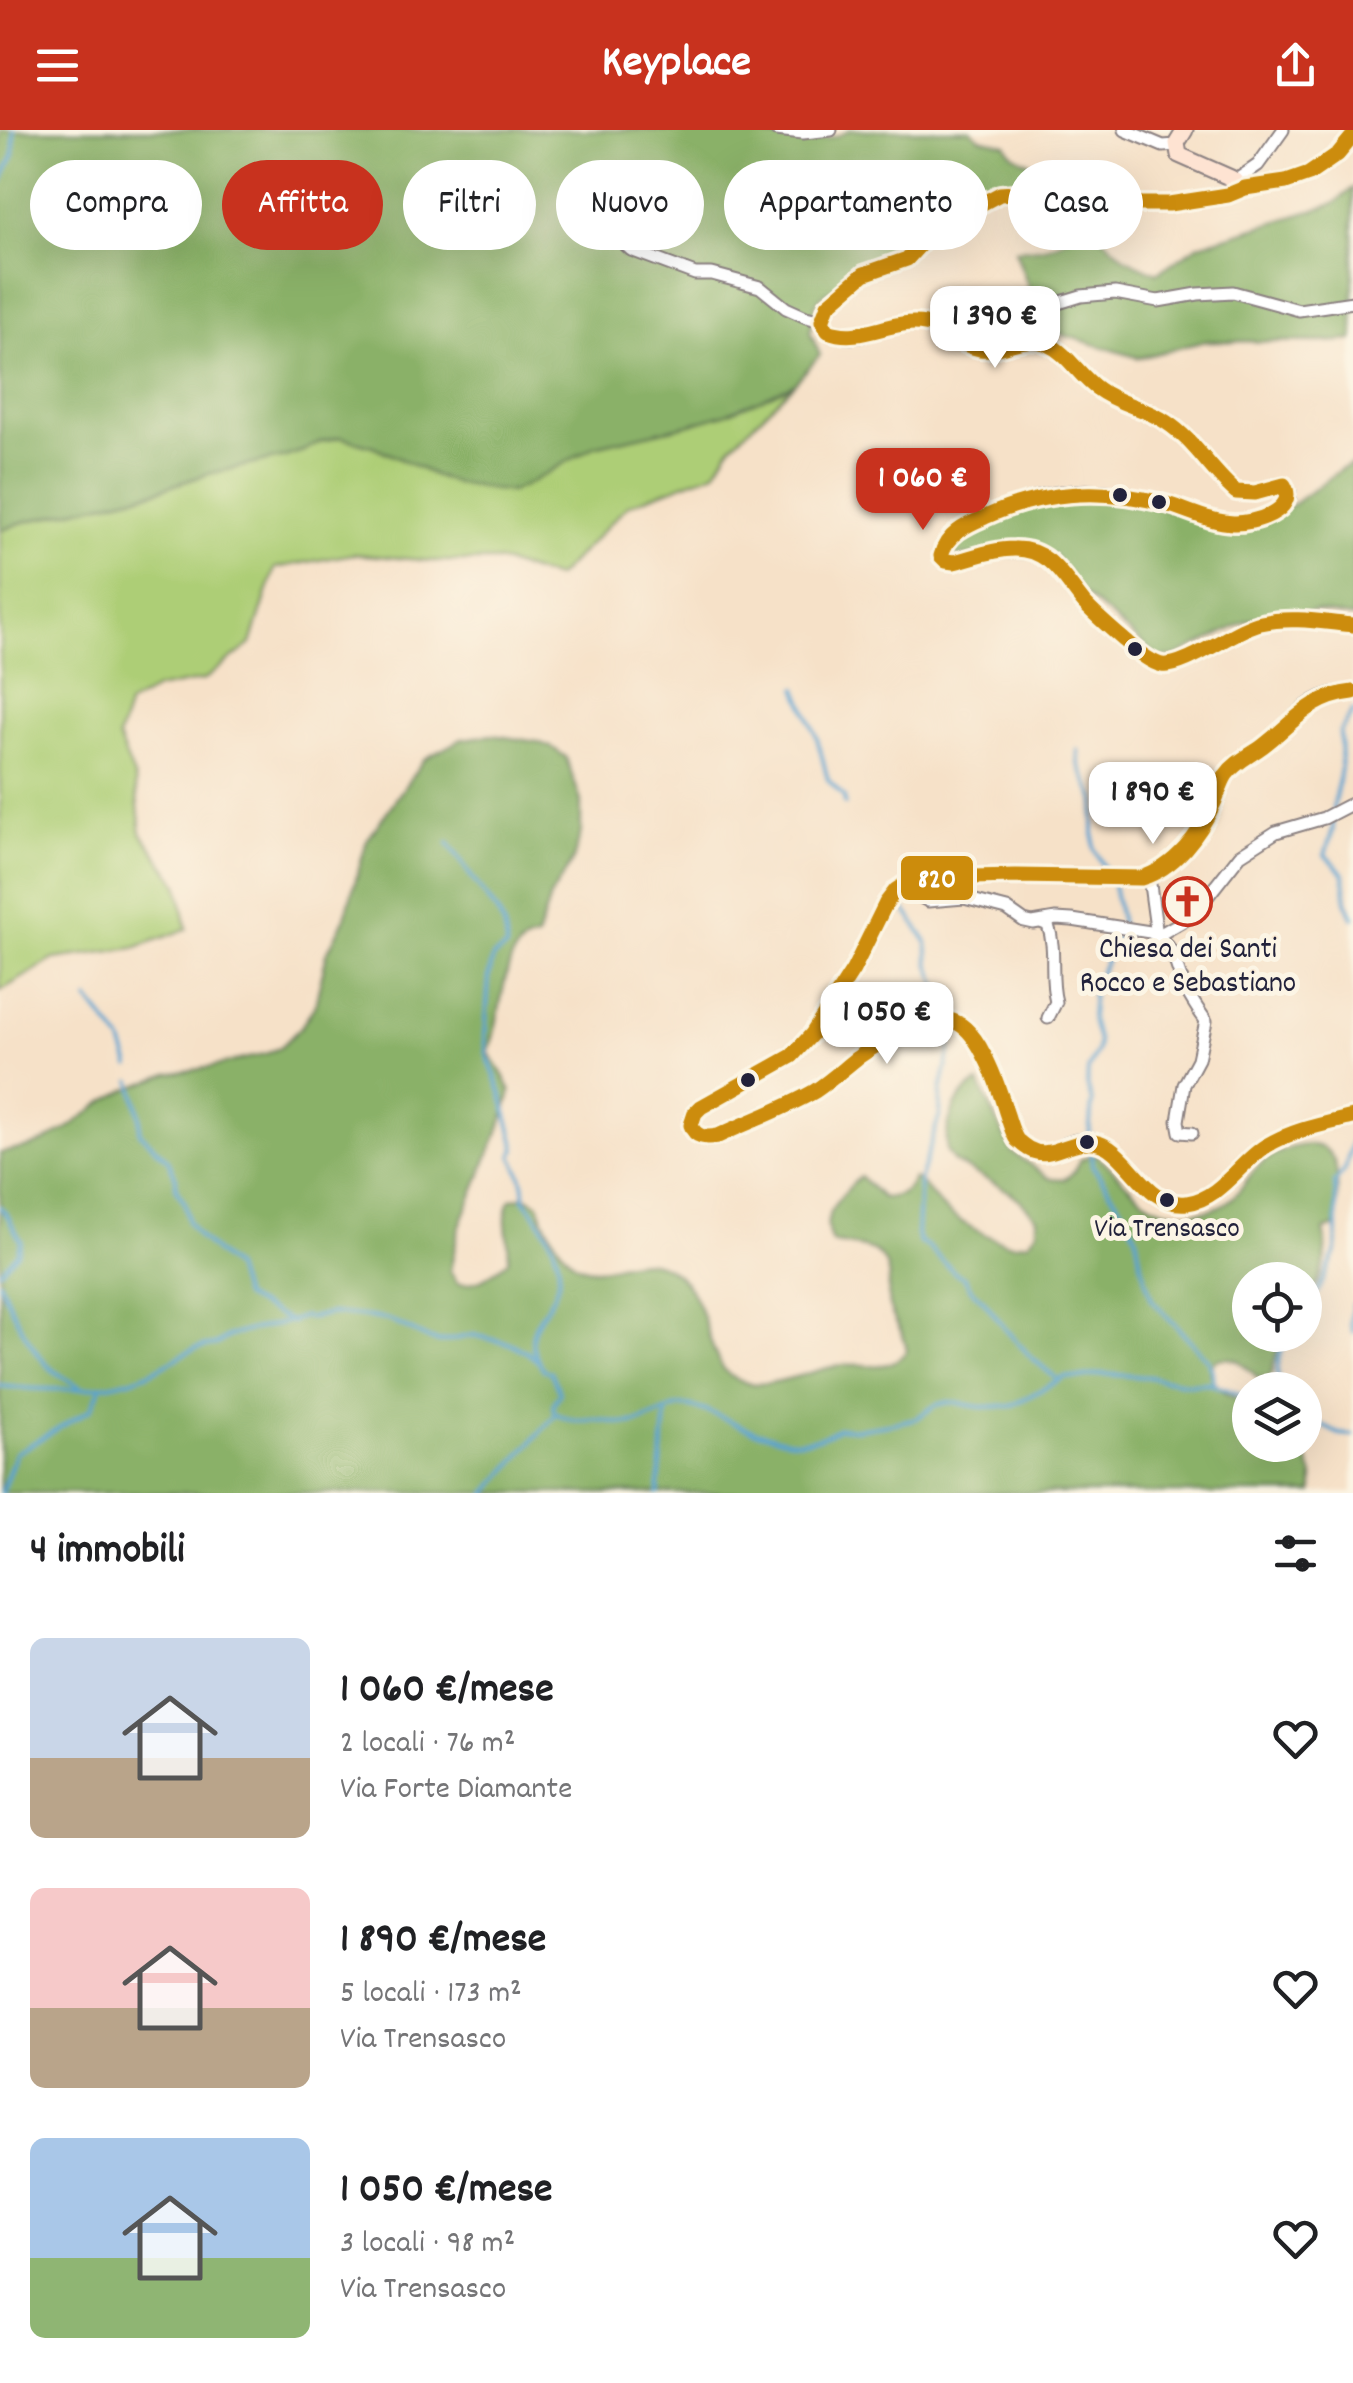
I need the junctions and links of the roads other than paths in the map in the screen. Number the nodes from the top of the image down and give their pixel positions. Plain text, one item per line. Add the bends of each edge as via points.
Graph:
1 (776, 130) edge
2 (831, 130) edge
3 (1125, 130) edge
4 (1185, 130) edge
5 (1283, 130) edge
6 (1176, 145) junction
7 (1235, 181) junction
8 (631, 250) edge
9 (1353, 302) edge
10 (822, 321) junction
11 (1024, 341) junction
12 (1353, 625) edge
13 (1353, 692) edge
14 (1353, 803) edge
15 (1149, 877) junction
16 (910, 890) dead end
17 (1044, 923) junction
18 (1157, 936) junction
19 (1048, 1018) dead end
20 (1353, 1117) edge
21 (1192, 1133) dead end

1 - 2 street
3 - 6 street
4 - 6 main road
5 - 7 street via 1258,165
6 - 7 main road via 1182,157
7 - 10 main road via 1228,195 1074,211 1000,194 944,224 906,259 864,274 828,305
8 - 10 street via 695,274 760,287 786,308
9 - 11 street via 1299,310 1233,292 1158,300 1082,296 1033,315
10 - 11 main road via 844,336 918,323 979,349
11 - 12 main road via 1053,346 1094,388 1165,421 1236,492 1258,494 1284,485 1290,497 1245,523 1121,495 1072,491 1028,498 951,535 941,550 946,561 1008,549 1044,556 1088,608 1162,665 1258,623
13 - 15 main road via 1303,708 1232,768 1202,826
14 - 18 street via 1276,832 1240,855 1192,916
15 - 18 street
15 - 20 main road via 943,878 902,885 802,1046 697,1109 690,1120 693,1132 713,1138 797,1100 859,1057 940,1018 961,1024 978,1043 1024,1148 1046,1154 1096,1142 1150,1189 1178,1203 1212,1193 1270,1143
16 - 17 street via 928,901 964,898
17 - 18 street via 1072,920
17 - 19 street via 1053,939 1056,1002
18 - 21 street via 1173,950 1206,1021 1178,1119 1180,1132

